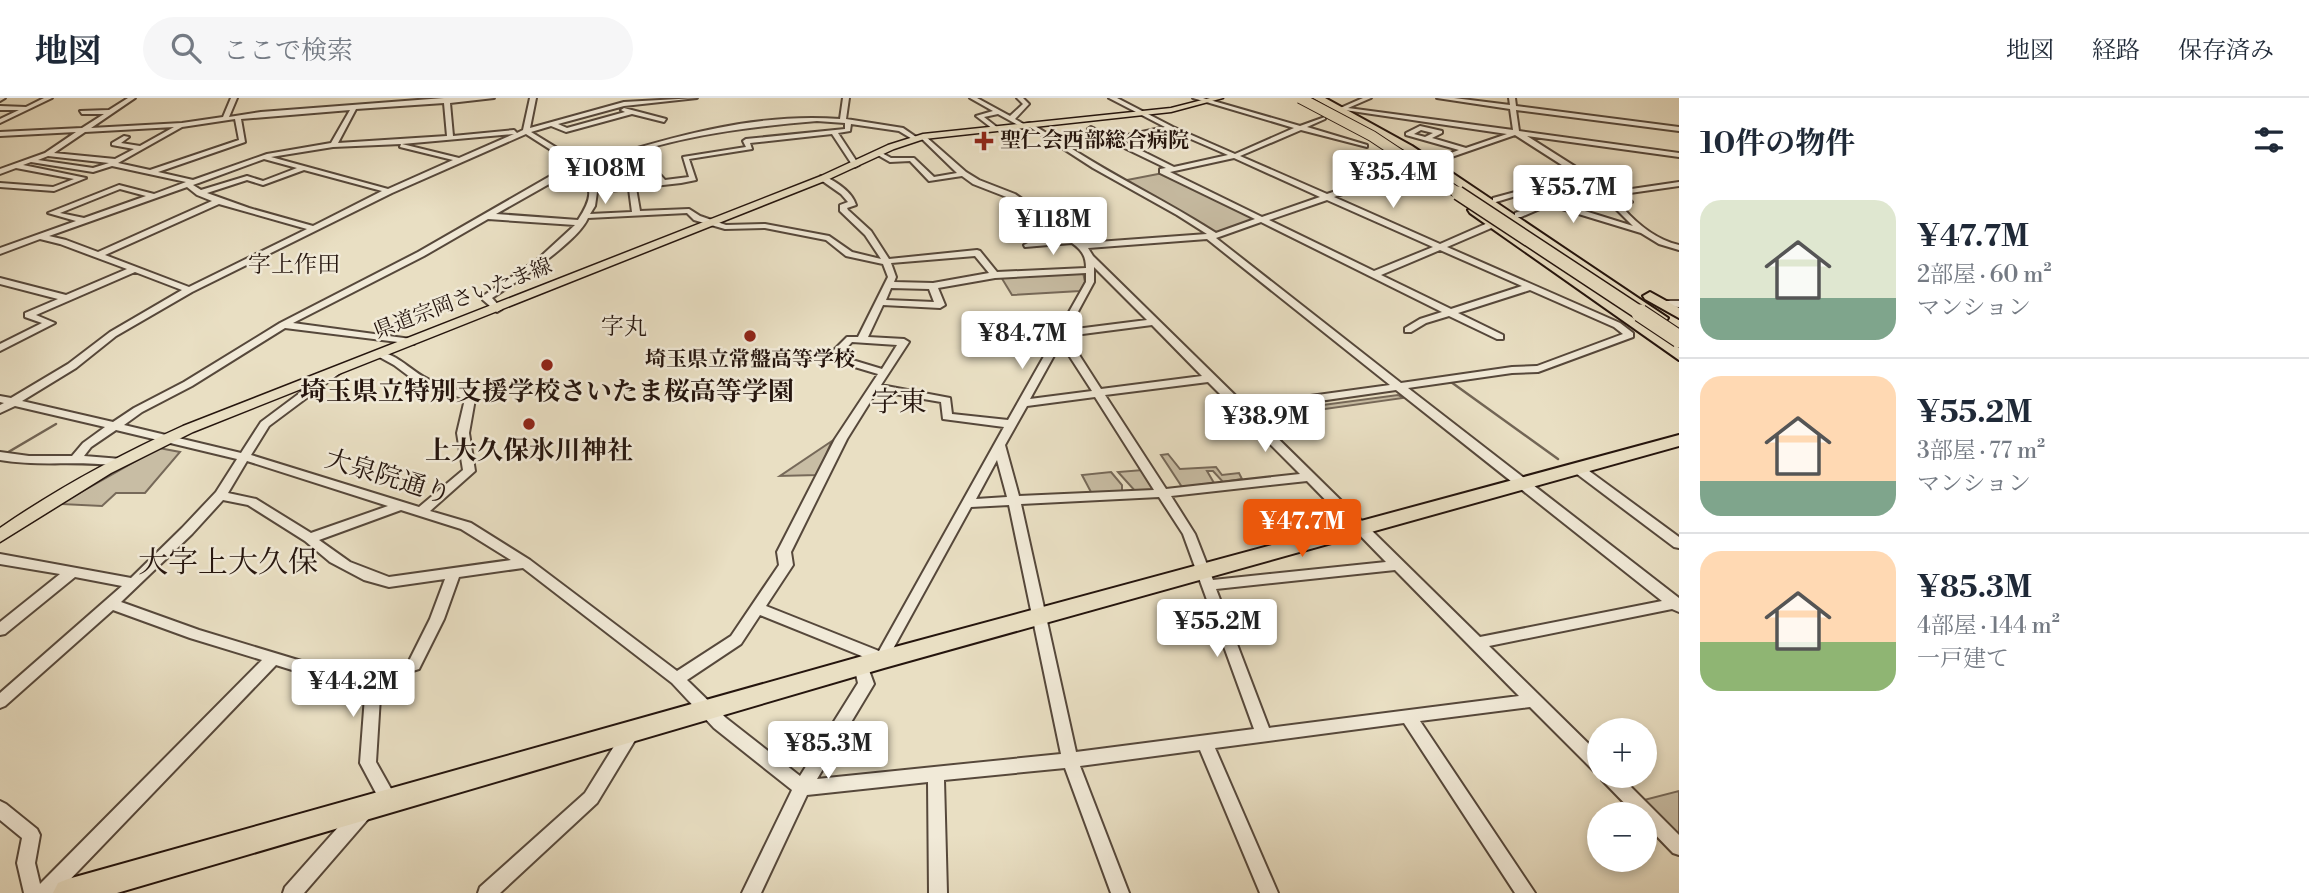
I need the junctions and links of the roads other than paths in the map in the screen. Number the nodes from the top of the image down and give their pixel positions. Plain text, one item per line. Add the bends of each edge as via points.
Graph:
1 (49, 98) edge
2 (132, 98) edge
3 (234, 98) edge
4 (491, 98) edge
5 (533, 98) edge
6 (638, 98) edge
7 (694, 98) edge
8 (846, 98) edge
9 (973, 98) edge
10 (1020, 98) edge
11 (1112, 98) edge
12 (1196, 98) edge
13 (1219, 98) edge
14 (1298, 98) edge
15 (1309, 98) edge
16 (1318, 98) edge
17 (1368, 98) edge
18 (1440, 98) edge
19 (1512, 98) edge
20 (448, 100) edge
21 (327, 102) dead end
22 (655, 102) junction
23 (1206, 103) junction
24 (0, 108) edge
25 (29, 108) junction
26 (354, 108) junction
27 (630, 108) junction
28 (1513, 108) junction
29 (1341, 109) junction
30 (322, 110) junction
31 (110, 112) junction
32 (82, 113) dead end
33 (1000, 113) junction
34 (1139, 114) junction
35 (238, 117) junction
36 (1323, 118) dead end
37 (225, 119) junction
38 (1011, 119) junction
39 (664, 120) junction
40 (846, 120) junction
41 (1073, 120) junction
42 (0, 121) edge
43 (67, 122) dead end
44 (95, 122) junction
45 (552, 124) junction
46 (182, 125) junction
47 (1025, 125) junction
48 (995, 128) junction
49 (1171, 128) junction
50 (1298, 128) junction
51 (1679, 129) edge
52 (84, 130) junction
53 (526, 131) junction
54 (834, 132) junction
55 (1516, 132) junction
56 (0, 134) edge
57 (126, 137) dead end
58 (683, 137) junction
59 (450, 138) junction
60 (919, 138) junction
61 (1425, 139) dead end
62 (1114, 140) junction
63 (392, 143) junction
64 (1059, 144) junction
65 (333, 145) junction
66 (1365, 146) dead end
67 (142, 148) junction
68 (634, 150) junction
69 (1467, 150) junction
70 (878, 153) junction
71 (47, 154) junction
72 (1679, 155) edge
73 (1235, 156) junction
74 (263, 158) junction
75 (460, 160) junction
76 (114, 163) junction
77 (28, 164) junction
78 (420, 165) dead end
79 (855, 165) junction
80 (1424, 166) junction
81 (581, 167) junction
82 (304, 168) junction
83 (1173, 169) junction
84 (438, 170) junction
85 (0, 171) edge
86 (148, 173) junction
87 (55, 174) junction
88 (963, 174) junction
89 (0, 178) edge
90 (824, 178) junction
91 (34, 182) junction
92 (190, 183) junction
93 (663, 183) junction
94 (1595, 183) junction
95 (1679, 184) edge
96 (0, 185) edge
97 (632, 186) junction
98 (16, 187) junction
99 (594, 190) junction
100 (389, 191) junction
101 (1454, 191) junction
102 (200, 192) junction
103 (1617, 193) junction
104 (0, 194) edge
105 (154, 196) junction
106 (1328, 198) junction
107 (218, 201) junction
108 (1496, 201) junction
109 (1549, 203) junction
110 (636, 213) junction
111 (1518, 215) junction
112 (486, 216) junction
113 (589, 216) junction
114 (86, 221) junction
115 (1263, 221) junction
116 (582, 223) junction
117 (712, 223) junction
118 (1493, 224) junction
119 (313, 228) junction
120 (1651, 235) junction
121 (1212, 236) junction
122 (41, 237) junction
123 (1078, 243) junction
124 (1028, 245) dead end
125 (1441, 247) junction
126 (2, 248) edge
127 (1679, 248) edge
128 (99, 256) junction
129 (887, 262) junction
130 (1090, 264) junction
131 (135, 270) junction
132 (995, 275) junction
133 (1373, 275) junction
134 (0, 281) edge
135 (890, 285) junction
136 (933, 286) junction
137 (1529, 287) junction
138 (189, 290) junction
139 (65, 298) junction
140 (880, 302) junction
141 (1663, 304) junction
142 (1679, 304) edge
143 (498, 309) junction
144 (1448, 312) junction
145 (1679, 314) edge
146 (1156, 322) junction
147 (283, 325) junction
148 (1408, 330) dead end
149 (1679, 331) edge
150 (1061, 335) junction
151 (1500, 337) dead end
152 (862, 339) junction
153 (411, 342) junction
154 (0, 348) edge
155 (1679, 349) edge
156 (379, 354) junction
157 (1679, 355) edge
158 (336, 371) junction
159 (882, 372) junction
160 (1211, 378) junction
161 (873, 387) junction
162 (1400, 387) junction
163 (1100, 393) junction
164 (0, 399) edge
165 (13, 402) junction
166 (1023, 403) junction
167 (1243, 409) junction
168 (0, 410) edge
169 (1011, 424) junction
170 (113, 426) junction
171 (166, 439) junction
172 (1675, 445) edge
173 (999, 446) junction
174 (2, 456) edge
175 (244, 457) junction
176 (76, 458) junction
177 (117, 462) junction
178 (1577, 468) junction
179 (1310, 477) junction
180 (1522, 483) junction
181 (1163, 493) junction
182 (220, 495) junction
183 (1014, 501) junction
184 (967, 503) junction
185 (403, 505) junction
186 (422, 511) junction
187 (1360, 528) junction
188 (0, 536) edge
189 (310, 538) junction
190 (1679, 544) edge
191 (0, 559) edge
192 (525, 563) junction
193 (1398, 565) junction
194 (454, 572) junction
195 (71, 573) junction
196 (1205, 577) junction
197 (134, 583) junction
198 (111, 604) junction
199 (1678, 605) edge
200 (758, 608) junction
201 (1039, 618) junction
202 (0, 630) edge
203 (1477, 642) junction
204 (274, 657) junction
205 (873, 663) junction
206 (374, 677) junction
207 (677, 679) junction
208 (1535, 700) junction
209 (0, 702) edge
210 (708, 711) junction
211 (1408, 717) junction
212 (632, 732) junction
213 (1264, 735) junction
214 (1205, 743) junction
215 (1587, 753) edge
216 (1070, 760) junction
217 (936, 774) junction
218 (802, 788) junction
219 (1621, 788) edge
220 (390, 803) junction
221 (0, 809) edge
222 (364, 810) junction
223 (1679, 847) edge
224 (95, 890) edge
225 (33, 893) edge
226 (44, 893) edge
227 (68, 893) edge
228 (292, 893) edge
229 (487, 893) edge
230 (751, 893) edge
231 (938, 893) edge
232 (1120, 893) edge
233 (1269, 893) edge
234 (1527, 893) edge

1 - 25 street
2 - 31 street
3 - 37 street
4 - 20 street
5 - 53 street
6 - 27 street
7 - 22 street
8 - 40 street
9 - 33 street
10 - 38 street via 1026,104
11 - 34 street
12 - 23 street
13 - 23 main road, 県道宗岡さいたま線
14 - 80 highway
14 - 101 highway, bridge via 1372,136
15 - 149 highway, bridge via 1418,159
16 - 29 highway
17 - 29 street
18 - 28 street
19 - 28 street
20 - 26 street
20 - 59 street
21 - 30 street
22 - 27 street
22 - 39 street
23 - 34 main road, 県道宗岡さいたま線
23 - 50 street
24 - 25 street
25 - 42 street
26 - 30 street
26 - 65 street
27 - 39 street
27 - 45 street via 613,107
27 - 45 street via 566,130
28 - 51 street
28 - 55 street
29 - 55 street
29 - 80 highway via 1408,148
30 - 35 street
31 - 32 street
31 - 44 street
33 - 38 street
33 - 48 street via 979,116
34 - 41 main road, 県道宗岡さいたま線
34 - 49 street
35 - 37 street
35 - 86 street via 243,141
36 - 50 street
37 - 46 street
38 - 47 street
39 - 58 street
40 - 54 street via 848,130
40 - 58 street via 747,125
40 - 60 street via 901,129
41 - 47 main road, 県道宗岡さいたま線
41 - 62 street
43 - 44 street
44 - 52 street
45 - 53 street
46 - 52 street
46 - 67 street
47 - 48 main road, 県道宗岡さいたま線
47 - 64 street
48 - 60 main road, 県道宗岡さいたま線
49 - 62 street
49 - 73 street
50 - 66 street
50 - 73 street
52 - 56 street
52 - 71 street
53 - 59 street
53 - 75 street
53 - 81 street
54 - 79 street
54 - 93 street via 746,141 750,148 685,158 694,177
55 - 69 street
55 - 72 street
55 - 94 street
57 - 67 street via 114,144
58 - 68 street
59 - 63 street
60 - 70 main road, 県道宗岡さいたま線
60 - 88 street
61 - 69 street
62 - 64 street via 1077,147
62 - 83 street
63 - 65 street
63 - 75 street
64 - 121 street
65 - 74 street
67 - 76 street
68 - 81 street
68 - 93 street
69 - 80 street
70 - 79 main road, 県道宗岡さいたま線
70 - 88 street via 890,160 912,159 932,178
71 - 76 street
71 - 77 street
73 - 83 street
73 - 106 street
74 - 82 street
74 - 92 street
75 - 84 street
76 - 77 street via 93,170
76 - 86 street
77 - 85 street
77 - 87 street
77 - 89 street
78 - 84 street
79 - 90 main road, 県道宗岡さいたま線
80 - 106 street
80 - 108 highway
80 - 118 highway
80 - 149 highway
81 - 99 street
81 - 112 street via 548,179
82 - 100 street
82 - 102 street via 263,183 247,178
83 - 115 street via 1163,171
84 - 100 street
86 - 92 street
87 - 91 street
87 - 98 street via 82,178 54,189
88 - 123 street via 1012,196
89 - 91 street
90 - 117 main road, 県道宗岡さいたま線
90 - 129 street via 853,203 843,207 844,211 871,233
91 - 98 street
92 - 102 street
92 - 105 street
93 - 97 street
94 - 103 street
94 - 109 street
95 - 103 street
96 - 98 street
97 - 99 street
97 - 110 street
98 - 104 street
99 - 113 street
100 - 119 street
101 - 149 highway, bridge
101 - 155 highway, bridge
102 - 107 street
103 - 120 street via 1628,202 1618,207 1624,216
105 - 114 street
105 - 114 street via 119,187 52,213
106 - 115 street
106 - 125 street
107 - 119 street
107 - 128 street
108 - 109 street via 1519,193
108 - 111 highway
109 - 111 street
109 - 120 street
110 - 113 street
110 - 117 street via 689,211
111 - 141 highway
112 - 116 street
112 - 147 street
113 - 116 street
114 - 122 street
115 - 121 street
115 - 133 street
116 - 143 street via 557,248 486,298
117 - 129 street via 725,228 765,226 808,232 830,238 849,254
117 - 143 main road, 県道宗岡さいたま線
118 - 125 street
118 - 157 highway
119 - 138 street
120 - 127 street
121 - 123 street
121 - 162 street
122 - 126 street
122 - 128 street
123 - 124 street
123 - 130 street
125 - 133 street
125 - 137 street
128 - 131 street
129 - 132 street via 977,253
129 - 135 street
130 - 132 street
130 - 146 street
130 - 150 street via 1090,282
131 - 138 street
131 - 139 street
132 - 136 street
133 - 144 street
134 - 139 street
135 - 136 street
135 - 140 street
136 - 140 street via 940,305
137 - 144 street
137 - 162 street via 1618,325 1630,335 1538,369
138 - 165 street via 113,334
139 - 154 street via 29,315 50,323
140 - 152 street
141 - 142 street
141 - 145 highway
143 - 153 main road, 県道宗岡さいたま線
144 - 148 street
144 - 151 street
146 - 150 street
146 - 160 street
147 - 153 street
147 - 170 street
150 - 163 street
150 - 166 street
152 - 159 street via 904,342
152 - 159 street via 850,339 832,357
153 - 156 main road, 県道宗岡さいたま線
156 - 158 main road, 県道宗岡さいたま線
156 - 186 street via 422,381 470,399 463,433 469,471
158 - 171 main road, 県道宗岡さいたま線
158 - 175 street via 265,424
159 - 161 street
160 - 163 street
160 - 167 street
161 - 169 street via 946,400 947,417
161 - 200 street via 784,552 786,565
162 - 167 street
162 - 180 street
163 - 166 street
163 - 181 street
164 - 165 street, 大泉院通り
165 - 168 street
165 - 170 street, 大泉院通り
166 - 169 street
167 - 179 street
169 - 173 street
170 - 171 street, 大泉院通り
170 - 176 street
171 - 175 street, 大泉院通り
171 - 177 main road, 県道宗岡さいたま線
172 - 178 highway
173 - 183 street
173 - 184 street
174 - 176 street
175 - 182 street
175 - 185 street, 大泉院通り
176 - 177 street
177 - 188 main road, 県道宗岡さいたま線
178 - 180 highway
178 - 190 street
179 - 181 street
179 - 187 street
180 - 187 highway
180 - 199 street
181 - 183 street
181 - 196 street via 1189,534
182 - 189 street via 252,502
182 - 197 street
183 - 184 street
183 - 201 street
184 - 205 street via 887,647
185 - 186 street, 大泉院通り
185 - 189 street
186 - 192 street, 大泉院通り via 466,526
187 - 193 street
187 - 196 highway
189 - 194 street via 319,550 377,580
191 - 195 street
192 - 194 street
192 - 207 street, 大泉院通り
193 - 196 street
193 - 203 street
194 - 206 street via 414,665
195 - 197 street
195 - 202 street
196 - 201 highway
196 - 213 street
197 - 198 street
198 - 204 street
198 - 209 street
199 - 203 street
200 - 205 street
200 - 207 street via 736,640
201 - 205 highway
201 - 216 street
203 - 208 street
204 - 206 street via 331,676
204 - 226 street
205 - 210 highway
205 - 218 street via 866,684
206 - 220 street via 368,763
207 - 210 street, 大泉院通り
208 - 211 street
208 - 215 street
210 - 212 highway
210 - 218 street
211 - 213 street
211 - 234 street
212 - 220 highway
212 - 229 street via 591,798
213 - 214 street
214 - 216 street
214 - 233 street
216 - 217 street
216 - 232 street
217 - 218 street
217 - 231 street
218 - 230 street
219 - 223 street
220 - 222 highway
221 - 225 street via 31,835 26,863
222 - 224 highway
222 - 228 street
224 - 227 highway

